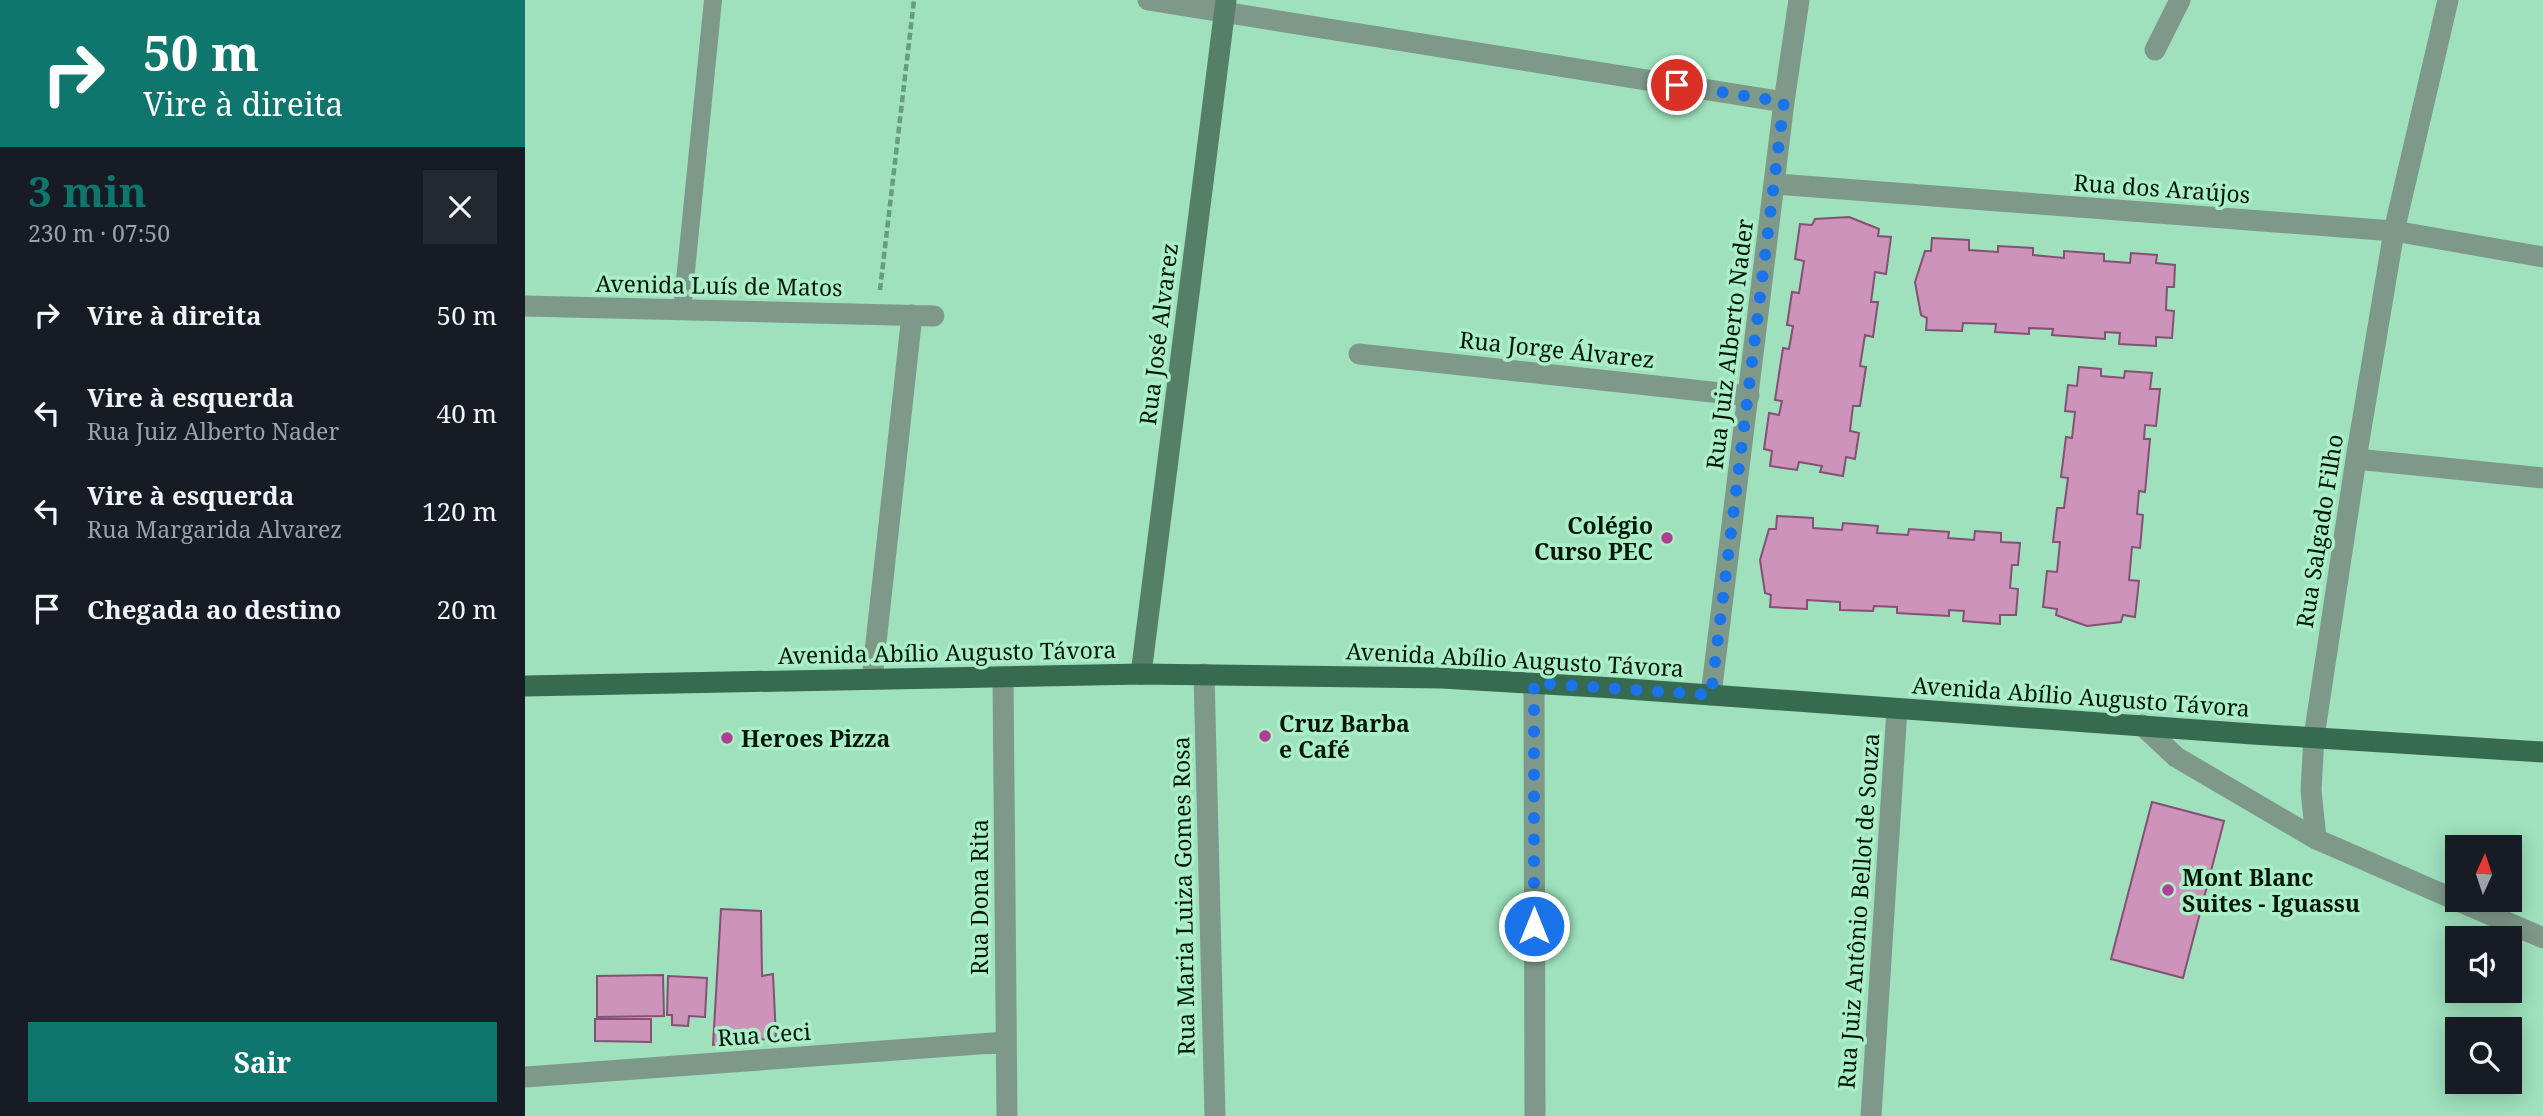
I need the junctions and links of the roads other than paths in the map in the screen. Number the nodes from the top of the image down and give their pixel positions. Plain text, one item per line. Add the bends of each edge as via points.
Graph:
1 (713, 0) edge
2 (1148, 0) edge
3 (1799, 0) edge
4 (2180, 0) edge
5 (2448, 0) edge
6 (1225, 6) edge
7 (2155, 50) dead end
8 (1784, 102) junction
9 (1776, 184) junction
10 (2394, 231) junction
11 (2543, 257) edge
12 (525, 306) edge
13 (682, 311) junction
14 (912, 315) junction
15 (934, 316) dead end
16 (1359, 355) dead end
17 (1749, 396) junction
18 (2356, 459) junction
19 (2543, 478) edge
20 (1141, 674) junction
21 (1205, 674) junction
22 (1003, 677) junction
23 (872, 679) junction
24 (1534, 683) junction
25 (525, 686) edge
26 (1711, 695) junction
27 (1897, 709) junction
28 (2142, 725) junction
29 (2314, 737) junction
30 (2543, 752) edge
31 (2316, 839) junction
32 (2543, 937) edge
33 (1006, 1042) junction
34 (525, 1077) edge
35 (1007, 1116) edge
36 (1215, 1116) edge
37 (1535, 1116) edge
38 (1871, 1116) edge

1 - 13 lane
2 - 6 street
3 - 8 street, Rua Juiz Alberto Nader
4 - 7 street
5 - 10 street, Rua Salgado Filho
6 - 8 street
6 - 20 main road, Rua José Alvarez
8 - 9 street, Rua Juiz Alberto Nader
9 - 10 street, Rua dos Araújos
9 - 17 street, Rua Juiz Alberto Nader
10 - 11 street, Rua dos Araújos
10 - 18 street, Rua Salgado Filho
12 - 13 street, Avenida Luís de Matos
13 - 14 street, Avenida Luís de Matos
14 - 15 street, Avenida Luís de Matos
14 - 23 street
16 - 17 street, Rua Jorge Álvarez
17 - 26 street, Rua Juiz Alberto Nader
18 - 19 street
18 - 29 street, Rua Salgado Filho
20 - 21 main road, Avenida Abílio Augusto Távora
20 - 22 main road, Avenida Abílio Augusto Távora
21 - 24 main road, Avenida Abílio Augusto Távora
21 - 36 street, Rua Maria Luiza Gomes Rosa
22 - 23 main road, Avenida Abílio Augusto Távora
22 - 33 street, Rua Dona Rita
23 - 25 main road, Avenida Abílio Augusto Távora
24 - 26 main road, Avenida Abílio Augusto Távora
24 - 37 street
26 - 27 main road, Avenida Abílio Augusto Távora
27 - 28 main road, Avenida Abílio Augusto Távora
27 - 38 street, Rua Juiz Antônio Bellot de Souza
28 - 29 main road, Avenida Abílio Augusto Távora
28 - 31 street via 2176,757
29 - 30 main road, Avenida Abílio Augusto Távora
29 - 31 street, Rua Salgado Filho via 2311,790
31 - 32 street
33 - 34 street, Rua Ceci
33 - 35 street, Rua Dona Rita

